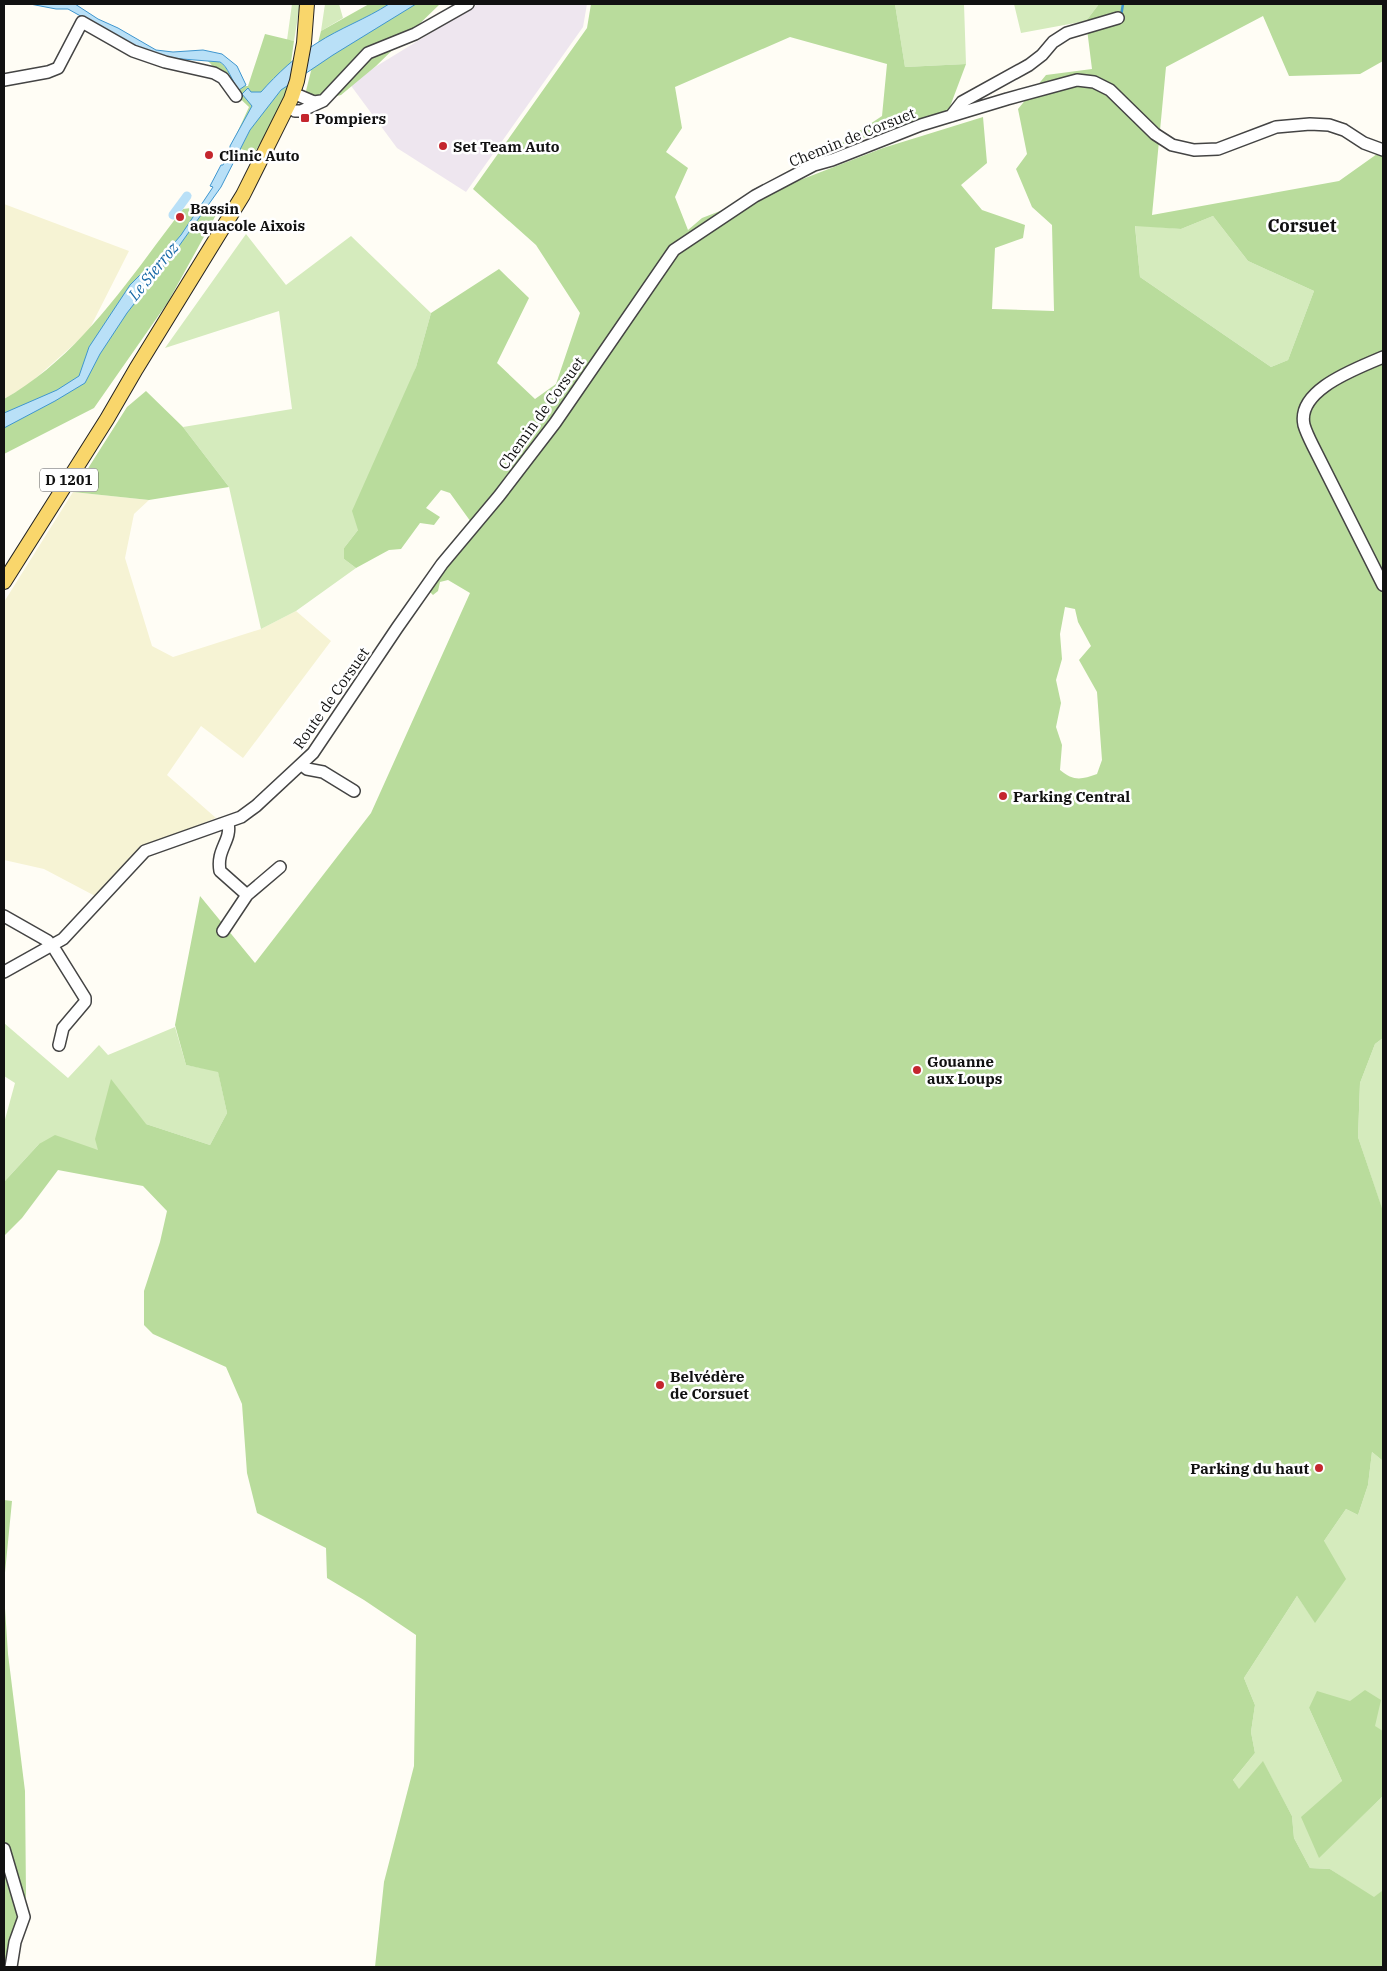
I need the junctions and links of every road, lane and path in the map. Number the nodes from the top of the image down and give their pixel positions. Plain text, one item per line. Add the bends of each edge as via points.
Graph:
1 (307, 4) edge
2 (317, 4) edge
3 (468, 4) edge
4 (1118, 18) dead end
5 (308, 41) junction
6 (301, 78) junction
7 (4, 80) edge
8 (236, 96) dead end
9 (300, 96) junction
10 (323, 101) junction
11 (294, 111) junction
12 (952, 116) junction
13 (1383, 150) edge
14 (1383, 357) edge
15 (107, 419) junction
16 (442, 564) joint
17 (4, 582) edge
18 (1383, 585) edge
19 (302, 765) junction
20 (354, 791) dead end
21 (228, 822) junction
22 (280, 867) dead end
23 (247, 895) junction
24 (4, 916) edge
25 (223, 931) dead end
26 (50, 943) junction
27 (4, 972) edge
28 (59, 1045) dead end
29 (4, 1849) edge
30 (11, 1967) edge

1 - 5 main road, D 1201
2 - 5 main road, D 1201
3 - 10 street via 415,34 368,53
4 - 12 street via 1067,32 1029,65 962,102
5 - 6 main road, D 1201
6 - 9 main road, D 1201
6 - 15 main road, D 1201 via 243,195
7 - 8 street via 58,68 82,22 133,52 214,72 223,78
9 - 10 street via 314,102
9 - 11 main road, D 1201
10 - 11 street
11 - 15 main road, D 1201 via 248,198 143,371
12 - 13 street, Chemin de Corsuet via 1077,80 1094,82 1110,90 1155,134 1172,145 1194,150 1218,149 1276,127 1310,124 1344,130
12 - 16 street, Chemin de Corsuet via 814,165 755,196 674,250 555,423
14 - 18 street via 1325,385 1306,404 1304,423
15 - 17 main road, D 1201
16 - 19 street, Route de Corsuet
19 - 20 street via 322,772
19 - 21 street, Route de Corsuet via 256,806
21 - 23 street via 229,834 220,854 220,871
21 - 26 street, Route de Corsuet via 145,851 81,922 63,939
22 - 23 street
23 - 25 street
24 - 26 street
26 - 27 street, Route de Corsuet
26 - 28 street via 85,998 63,1028
29 - 30 street via 24,1918 15,1942

